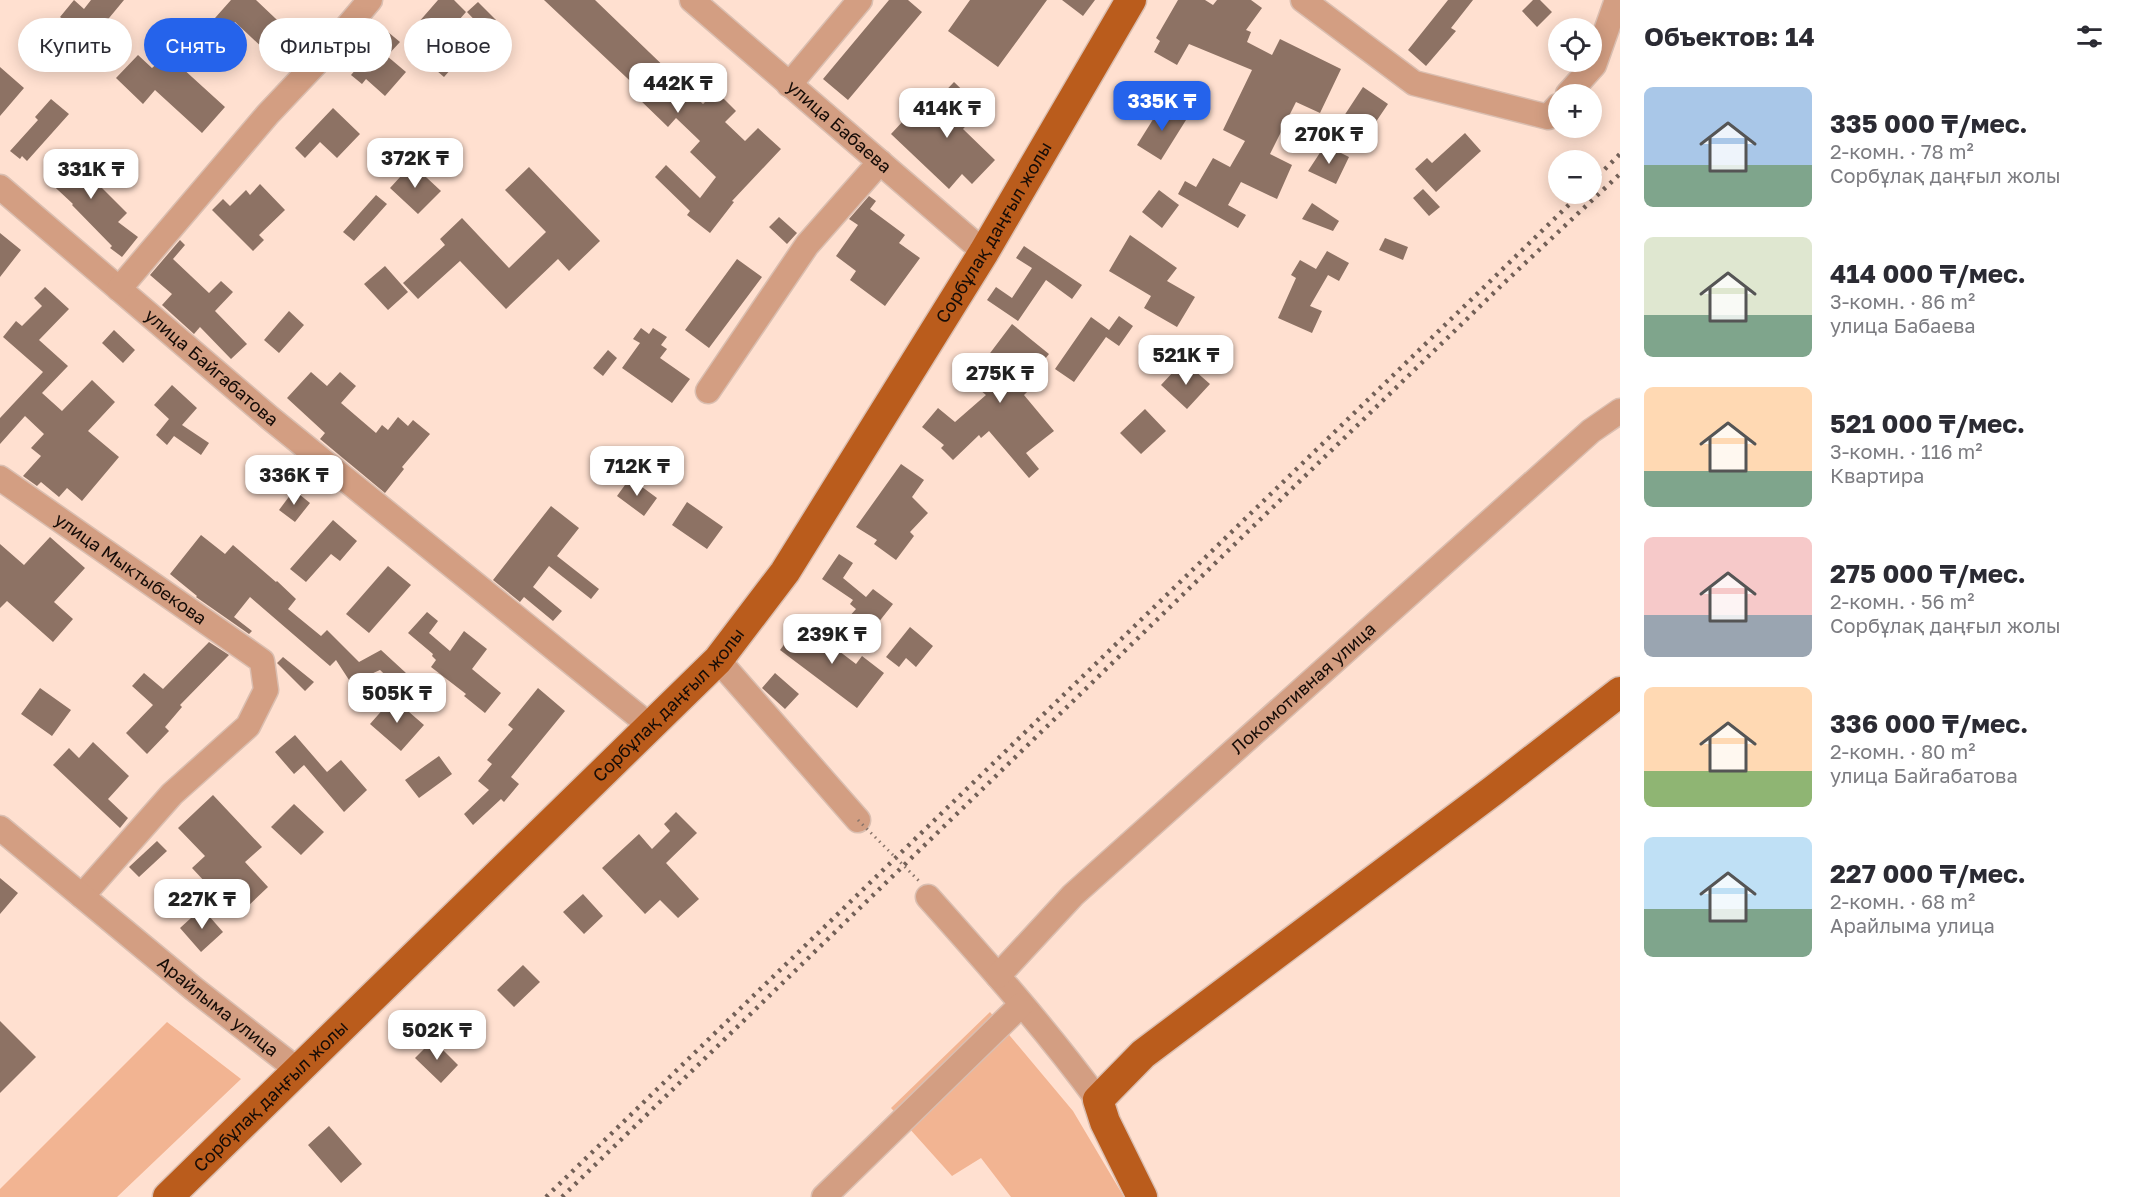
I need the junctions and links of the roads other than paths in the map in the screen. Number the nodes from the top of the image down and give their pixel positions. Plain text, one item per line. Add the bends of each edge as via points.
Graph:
1 (370, 0) edge
2 (692, 0) edge
3 (860, 0) edge
4 (1131, 0) edge
5 (1303, 0) edge
6 (1617, 0) edge
7 (1577, 84) edge
8 (789, 85) junction
9 (1548, 117) edge
10 (880, 162) junction
11 (0, 187) edge
12 (984, 252) junction
13 (119, 289) junction
14 (708, 391) dead end
15 (1620, 411) edge
16 (0, 478) edge
17 (718, 660) junction
18 (1620, 692) edge
19 (650, 725) junction
20 (858, 820) road end
21 (0, 828) edge
22 (924, 890) road end
23 (82, 896) junction
24 (998, 975) junction
25 (1021, 1005) junction
26 (299, 1071) junction
27 (1098, 1100) junction
28 (168, 1197) edge
29 (824, 1197) edge
30 (1142, 1197) edge

1 - 13 street
2 - 8 street, улица Бабаева
3 - 8 street
4 - 12 main road, Сорбұлақ даңғыл жолы
5 - 9 street via 1414,83
6 - 7 street via 1594,65
8 - 10 street, улица Бабаева
10 - 12 street, улица Бабаева
10 - 14 street via 807,245
11 - 13 street, улица Байгабатова
12 - 17 main road, Сорбұлақ даңғыл жолы via 785,572
13 - 19 street, улица Байгабатова via 270,418
15 - 24 street, Локомотивная улица via 1592,431 1082,887
16 - 23 street, улица Мыктыбекова via 262,661 266,690 248,726 172,794
17 - 19 main road, Сорбұлақ даңғыл жолы
17 - 20 street
18 - 27 main road via 1143,1054
19 - 26 main road, Сорбұлақ даңғыл жолы
21 - 23 street, Арайлыма улица
22 - 24 street
23 - 26 street, Арайлыма улица
24 - 25 street
25 - 27 street
25 - 29 street
26 - 28 main road, Сорбұлақ даңғыл жолы
27 - 30 main road

